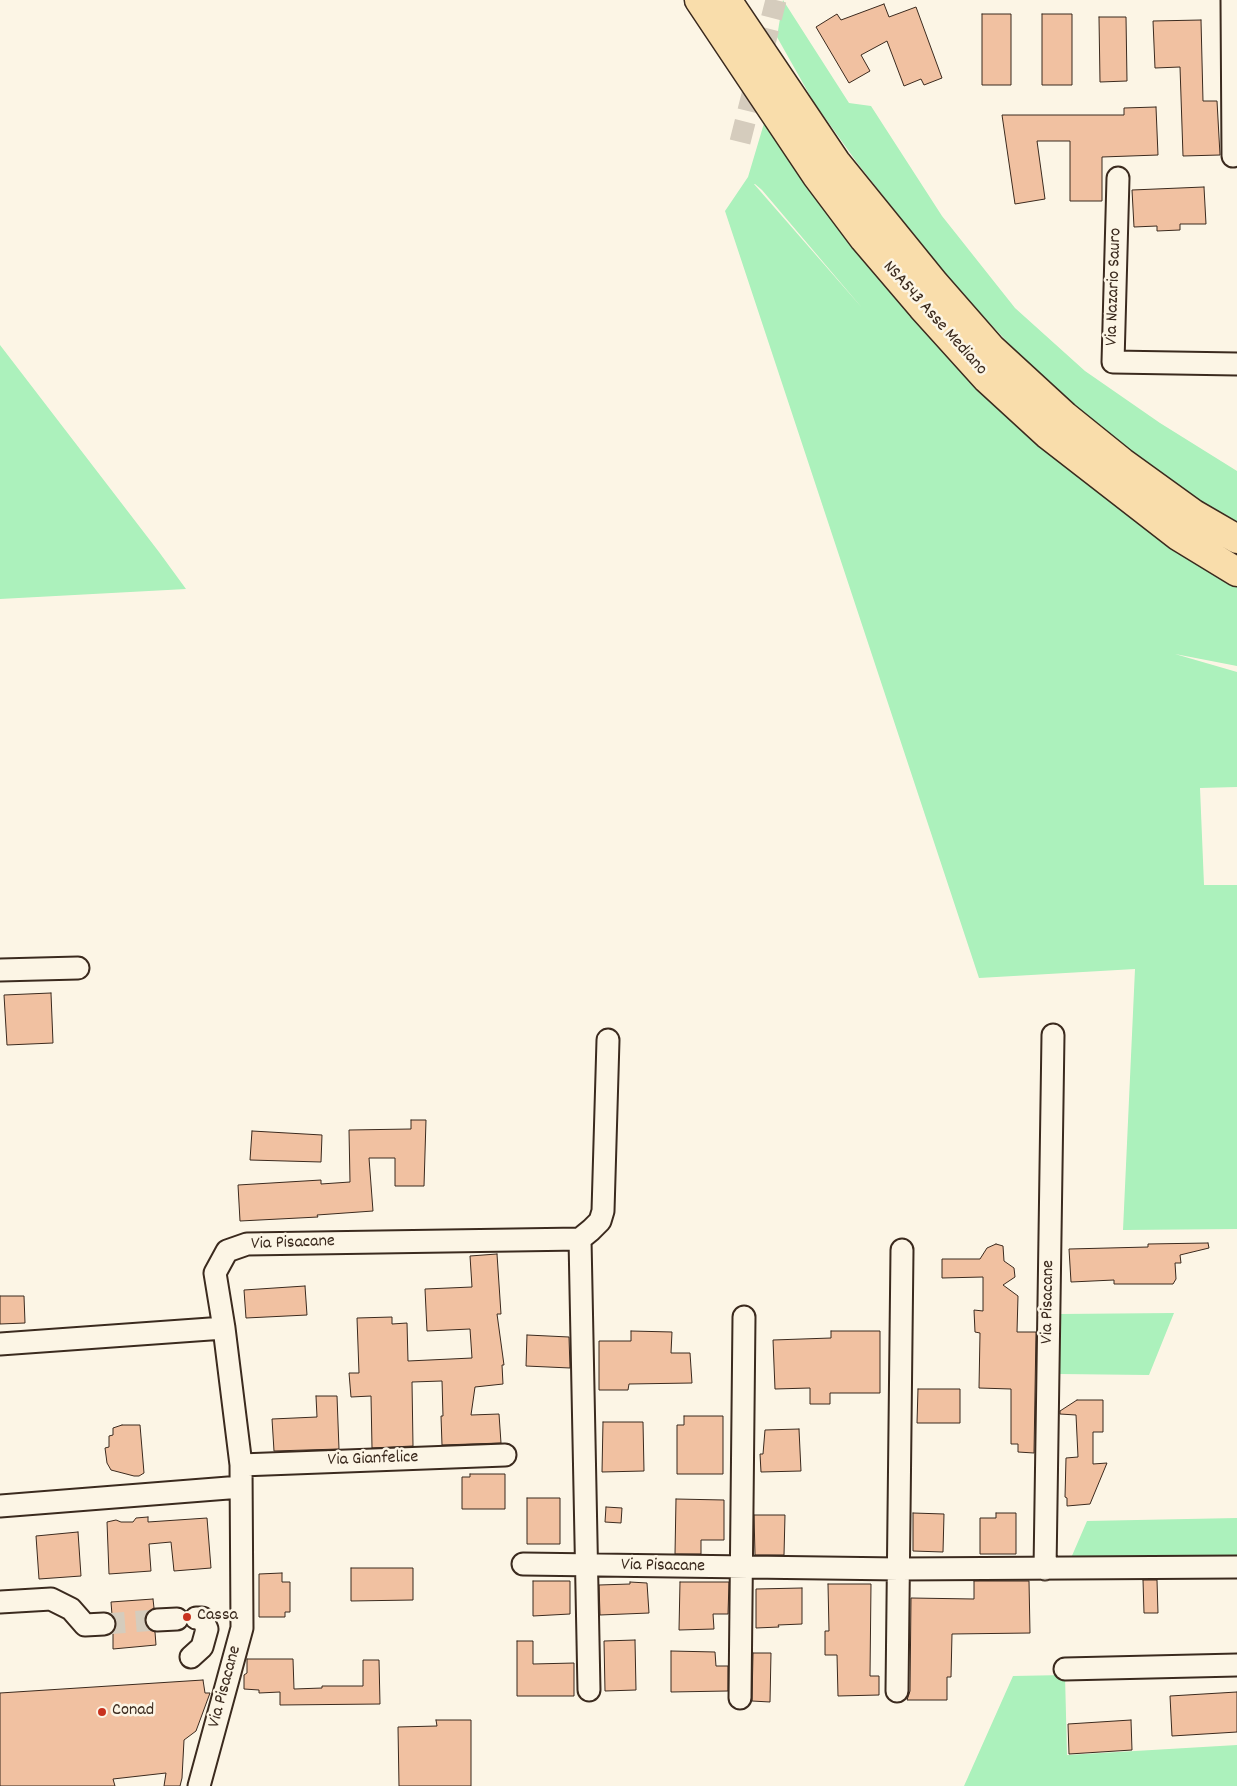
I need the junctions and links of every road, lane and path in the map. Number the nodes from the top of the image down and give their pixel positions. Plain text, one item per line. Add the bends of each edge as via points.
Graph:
1 (699, 0) edge
2 (727, 0) edge
3 (1232, 0) edge
4 (1234, 156) dead end
5 (1118, 178) dead end
6 (1237, 364) edge
7 (1237, 539) edge
8 (1237, 572) edge
9 (78, 968) dead end
10 (0, 970) edge
11 (1053, 1035) dead end
12 (608, 1040) dead end
13 (580, 1239) junction
14 (902, 1250) dead end
15 (744, 1317) dead end
16 (224, 1328) junction
17 (0, 1344) edge
18 (505, 1455) dead end
19 (242, 1465) junction
20 (241, 1487) junction
21 (0, 1506) edge
22 (523, 1564) dead end
23 (585, 1566) junction
24 (742, 1567) junction
25 (1237, 1567) edge
26 (899, 1569) junction
27 (1046, 1569) junction
28 (0, 1602) edge
29 (177, 1619) tunnel mouth
30 (104, 1624) tunnel mouth
31 (233, 1660) junction
32 (1237, 1664) edge
33 (1065, 1669) dead end
34 (589, 1690) dead end
35 (897, 1691) dead end
36 (740, 1698) dead end
37 (199, 1786) edge

1 - 8 highway, NSA543 Asse Mediano via 816,175 864,239 987,379 1048,435 1178,536
2 - 7 highway, NSA543 Asse Mediano via 836,162 991,348 1065,416 1122,462 1194,514
3 - 4 street
5 - 6 street, Via Nazario Sauro via 1113,362
9 - 10 street
11 - 27 street, Via Pisacane
12 - 13 street via 603,1211 600,1221
13 - 16 street, Via Pisacane via 247,1244 227,1251 215,1273
13 - 23 street
14 - 26 street
15 - 24 street
16 - 17 street
16 - 19 street, Via Pisacane
18 - 19 street, Via Gianfelice
19 - 20 street, Via Pisacane
20 - 21 street
20 - 31 street, Via Pisacane via 242,1628
22 - 23 street, Via Pisacane
23 - 24 street, Via Pisacane
23 - 34 street
24 - 26 street, Via Pisacane
24 - 36 street
25 - 27 street, Via Pisacane
26 - 27 street, Via Pisacane
26 - 35 street
28 - 30 street via 51,1599 71,1609 86,1625
29 - 31 street via 202,1618 207,1629 202,1647 191,1657
31 - 37 street, Via Pisacane
32 - 33 street

